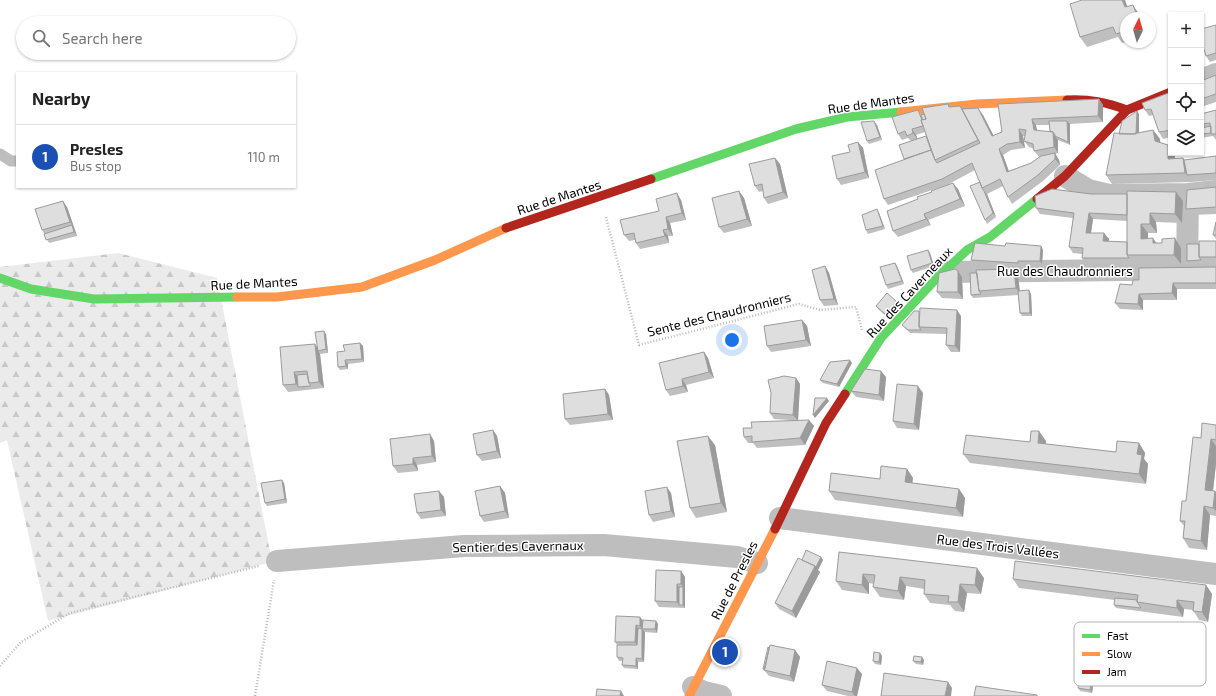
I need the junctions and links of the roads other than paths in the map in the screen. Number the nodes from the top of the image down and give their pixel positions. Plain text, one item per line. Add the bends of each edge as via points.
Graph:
1 (1216, 74) edge
2 (1204, 79) edge
3 (1168, 93) edge
4 (1127, 110) junction
5 (0, 154) edge
6 (16, 161) edge
7 (1065, 176) junction
8 (1216, 191) edge
9 (1188, 194) junction
10 (1216, 269) edge
11 (1187, 270) junction
12 (944, 272) junction
13 (0, 278) edge
14 (780, 518) junction
15 (277, 561) road end
16 (757, 563) junction
17 (1216, 574) edge
18 (691, 691) edge
19 (721, 696) edge

1 - 2 street
3 - 4 street
4 - 7 street, Rue des Caverneaux
4 - 13 street, Rue de Mantes via 1085,99 977,104 847,117 796,129 503,229 435,260 362,287 278,297 94,299 31,289
5 - 6 lane via 11,161
7 - 9 street via 1088,190 1109,195
7 - 12 street, Rue des Caverneaux via 990,237 967,250
8 - 9 street
9 - 11 street
10 - 11 street, Rue des Chaudronniers
11 - 12 street, Rue des Chaudronniers
12 - 14 street, Rue des Caverneaux via 881,338 826,423
14 - 16 street, Rue de Presles
14 - 17 street, Rue des Trois Vallées
15 - 16 street, Sentier des Cavernaux via 464,546 604,545 737,557
16 - 18 street, Rue de Presles
18 - 19 street

